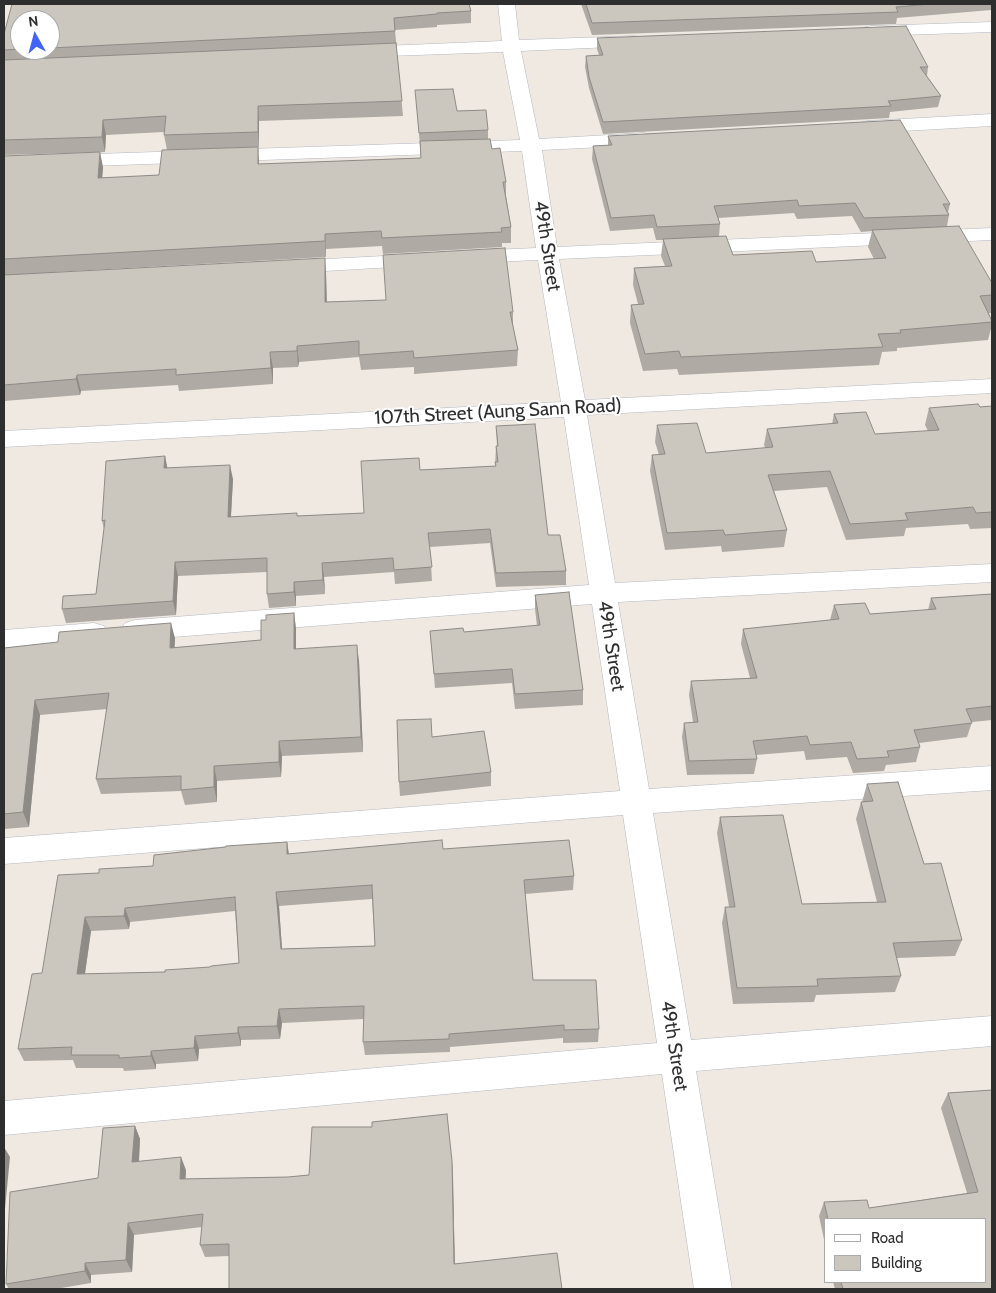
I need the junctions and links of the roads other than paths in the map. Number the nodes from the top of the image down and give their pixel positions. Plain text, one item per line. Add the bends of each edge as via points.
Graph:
1 (506, 4) edge
2 (992, 27) edge
3 (855, 32) edge
4 (649, 40) edge
5 (511, 45) junction
6 (342, 53) edge
7 (992, 120) edge
8 (845, 128) edge
9 (659, 138) edge
10 (531, 145) junction
11 (4, 162) edge
12 (992, 234) edge
13 (547, 253) junction
14 (270, 268) edge
15 (992, 386) edge
16 (574, 408) junction
17 (4, 439) edge
18 (992, 573) edge
19 (603, 593) junction
20 (4, 640) edge
21 (992, 778) edge
22 (635, 802) junction
23 (4, 851) edge
24 (992, 1031) edge
25 (676, 1056) junction
26 (4, 1118) edge
27 (713, 1289) edge

1 - 5 street, 49th Street
2 - 3 street
4 - 5 street
5 - 6 street
5 - 10 street, 49th Street
7 - 8 street
9 - 10 street
10 - 11 street
10 - 13 street, 49th Street
12 - 13 street
13 - 14 street
13 - 16 street, 49th Street
15 - 16 street, 107th Street (Aung Sann Road)
16 - 17 street, 107th Street (Aung Sann Road)
16 - 19 street, 49th Street
18 - 19 street
19 - 20 street
19 - 22 street, 49th Street
21 - 22 street
22 - 23 street
22 - 25 street, 49th Street
24 - 25 street
25 - 26 street
25 - 27 street, 49th Street

